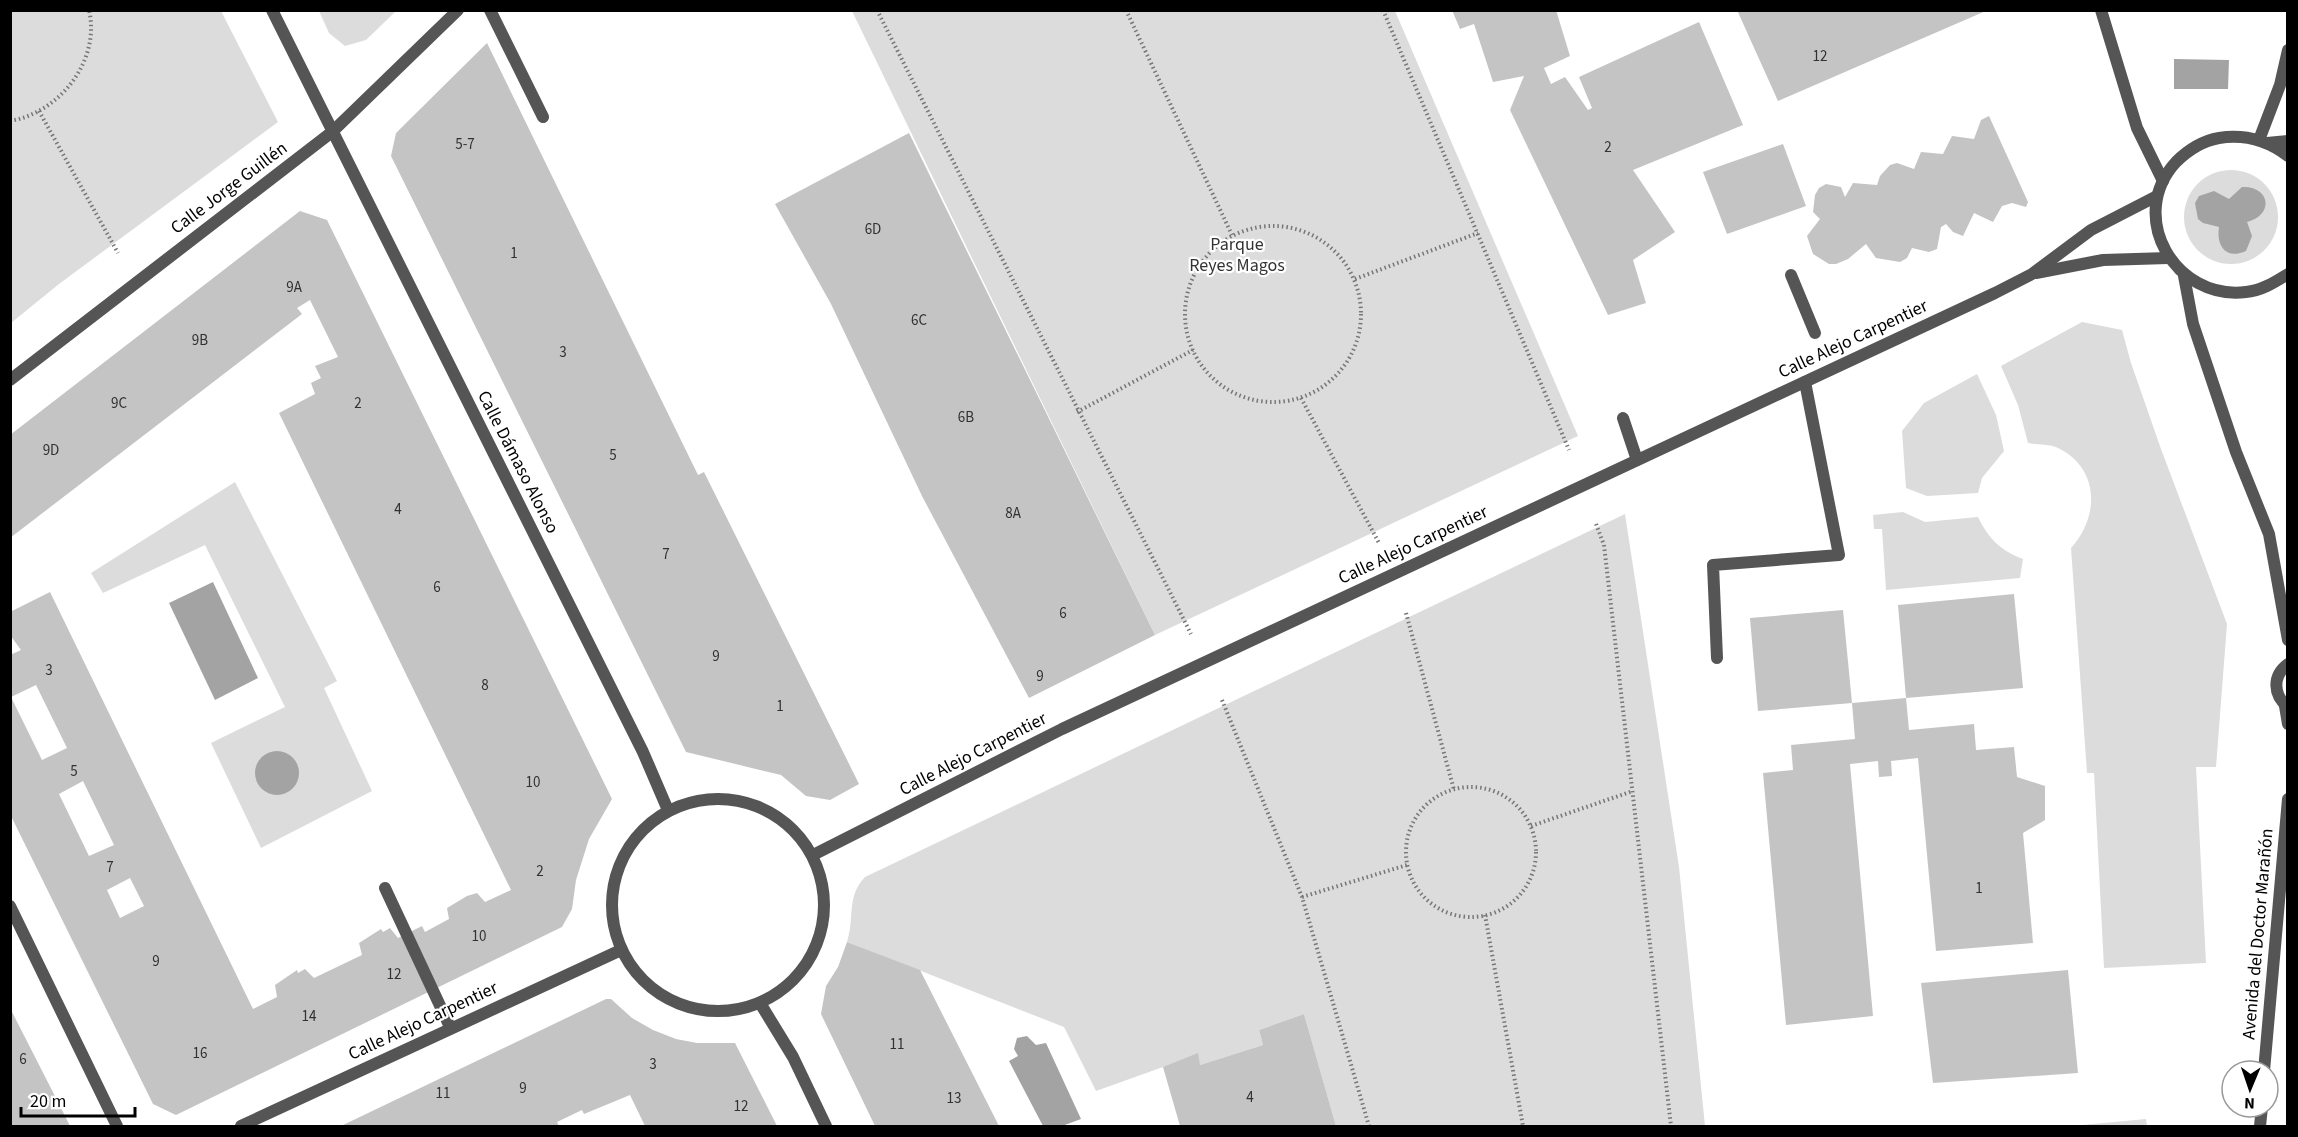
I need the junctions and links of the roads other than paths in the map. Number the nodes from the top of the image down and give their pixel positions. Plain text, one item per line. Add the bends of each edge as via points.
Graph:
1 (272, 10) edge
2 (458, 10) edge
3 (490, 10) edge
4 (2101, 10) edge
5 (2288, 50) edge
6 (543, 117) dead end
7 (332, 132) junction
8 (2263, 141) junction
9 (2288, 141) edge
10 (2288, 156) edge
11 (2163, 181) junction
12 (2157, 196) junction
13 (2168, 258) junction
14 (2032, 274) junction
15 (2288, 274) edge
16 (1791, 275) dead end
17 (2184, 276) junction
18 (1815, 333) dead end
19 (10, 380) edge
20 (1805, 382) junction
21 (1623, 418) dead end
22 (1637, 460) junction
23 (2288, 640) edge
24 (1717, 657) dead end
25 (2288, 664) edge
26 (2287, 706) edge
27 (2288, 724) edge
28 (2288, 800) edge
29 (668, 810) junction
30 (813, 855) junction
31 (385, 888) dead end
32 (10, 906) edge
33 (621, 950) junction
34 (760, 1003) junction
35 (450, 1027) junction
36 (2265, 1059) edge
37 (117, 1126) edge
38 (241, 1126) edge
39 (826, 1126) edge

1 - 7 street, Calle Dámaso Alonso
2 - 7 street, Calle Jorge Guillén
3 - 6 street
4 - 11 street via 2137,128
5 - 8 street
7 - 19 street, Calle Jorge Guillén
7 - 29 street, Calle Dámaso Alonso via 638,742
8 - 9 street
8 - 10 street
8 - 11 street via 2233,136 2208,140 2185,153
11 - 12 street
12 - 13 street via 2158,236
12 - 14 street, Calle Alejo Carpentier via 2091,230
13 - 14 street, Calle Alejo Carpentier via 2103,260
13 - 17 street
14 - 20 street, Calle Alejo Carpentier
15 - 17 street via 2247,292 2214,290
16 - 18 street
17 - 23 street via 2193,324 2236,452 2269,534
20 - 22 street, Calle Alejo Carpentier
20 - 24 street via 1839,555 1713,565
21 - 22 street
22 - 30 street, Calle Alejo Carpentier via 1062,729
25 - 26 street via 2276,682 2279,699
26 - 27 street
28 - 36 street, Avenida del Doctor Marañón
29 - 30 street via 708,798 750,803 786,823
29 - 33 street via 636,835 616,870 611,911
30 - 34 street via 825,897 819,940 796,978
31 - 35 street
32 - 37 street
33 - 34 street via 645,983 680,1004 720,1011
33 - 35 street, Calle Alejo Carpentier
34 - 39 street via 793,1058
35 - 38 street, Calle Alejo Carpentier

